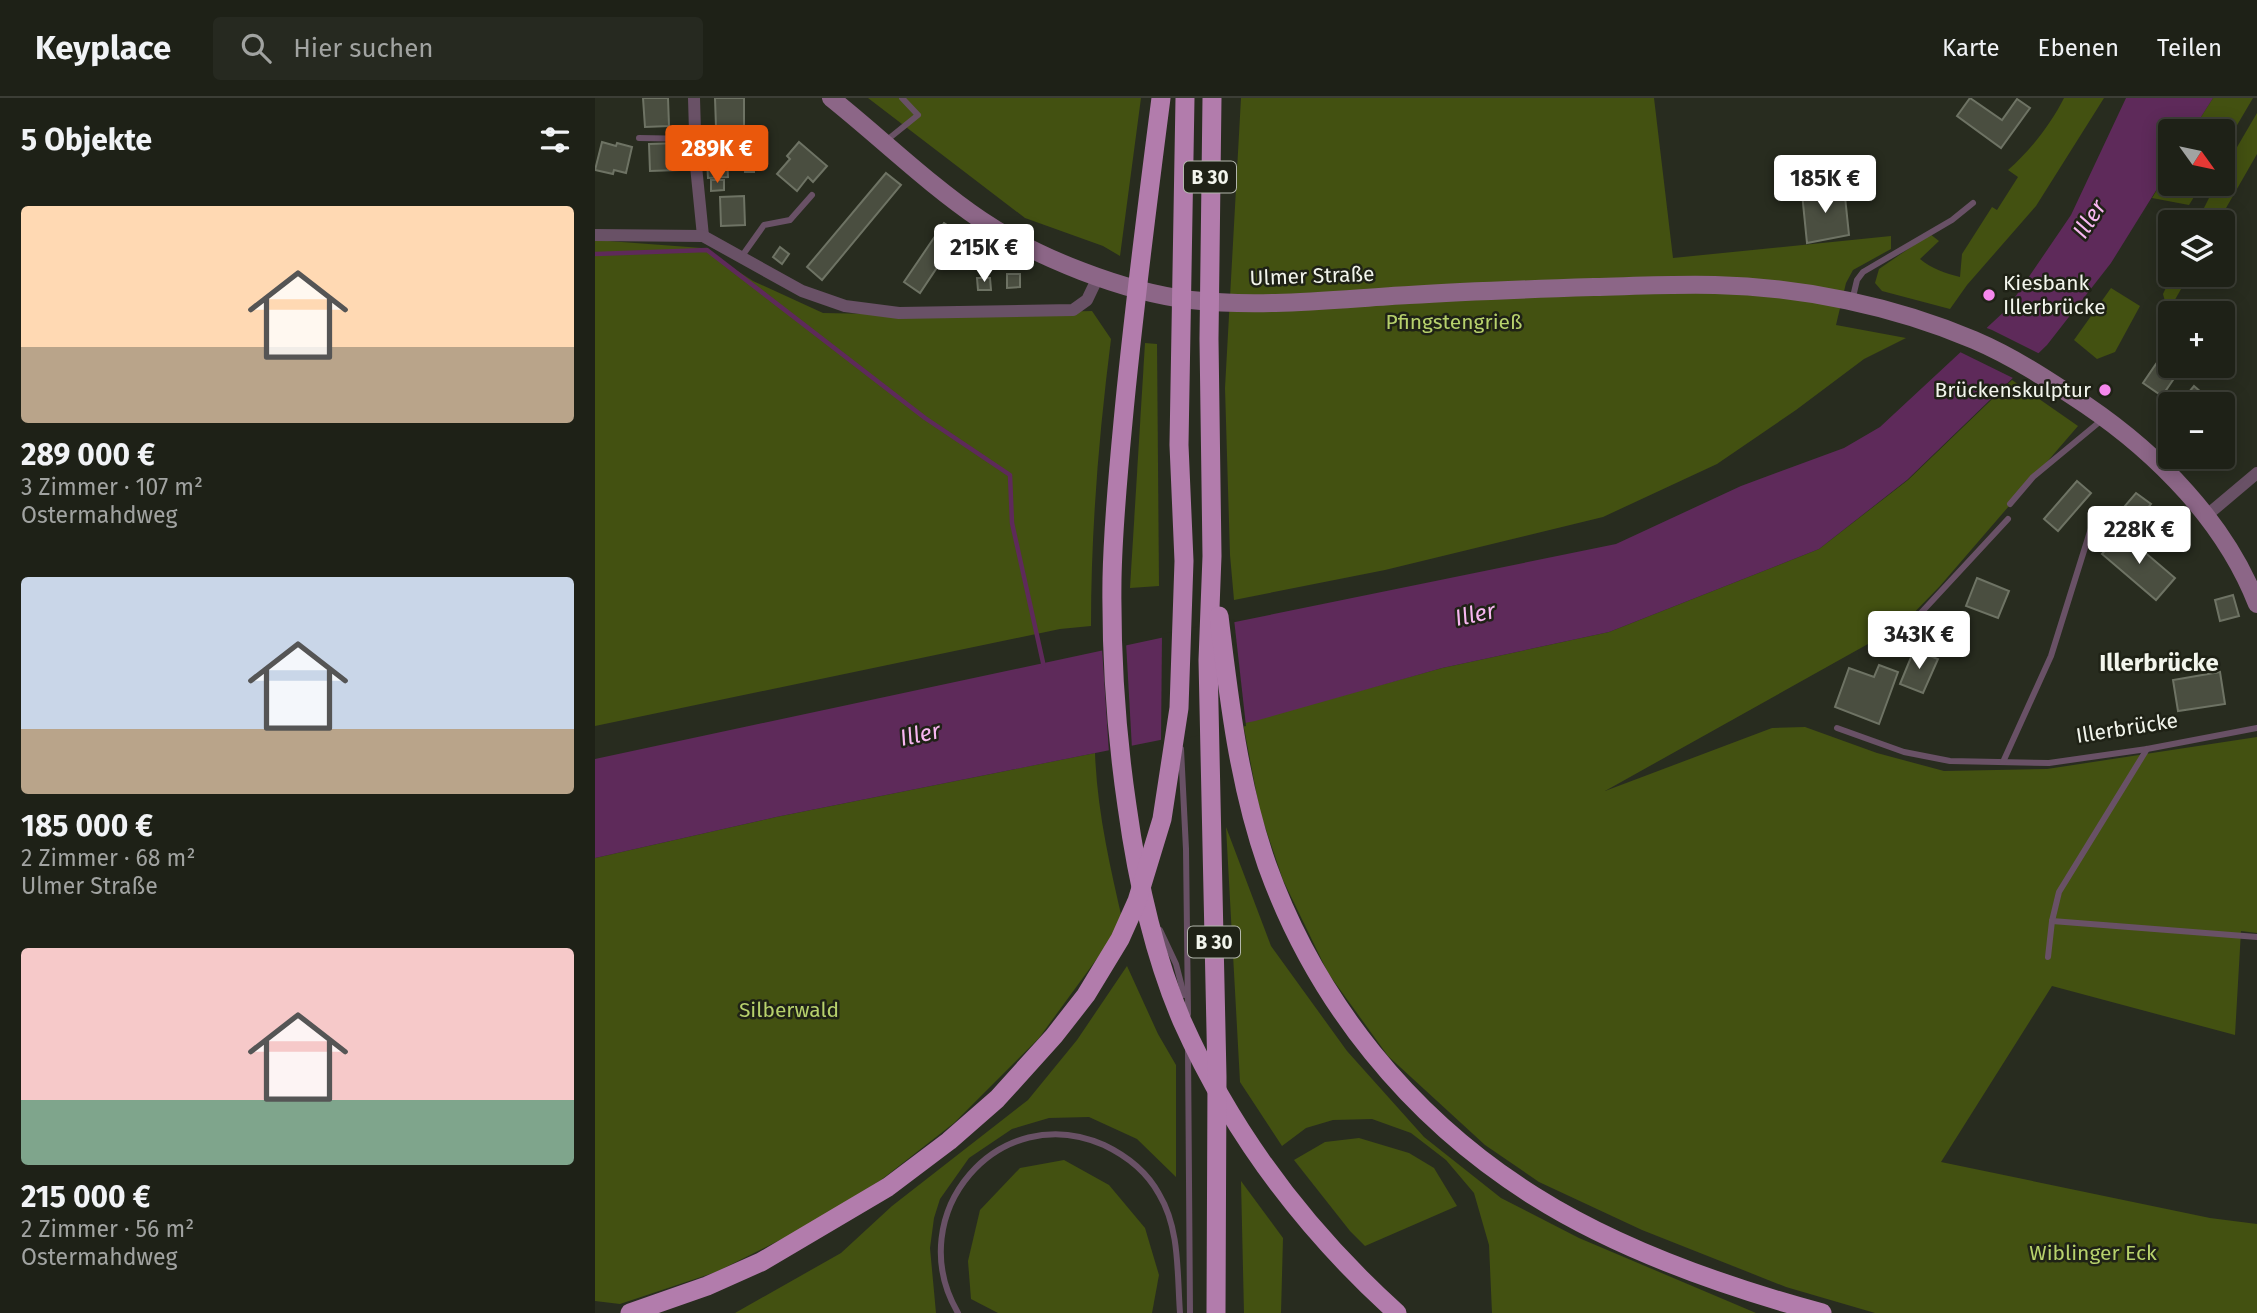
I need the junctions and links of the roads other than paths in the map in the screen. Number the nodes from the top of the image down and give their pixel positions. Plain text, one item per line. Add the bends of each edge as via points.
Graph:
1 (694, 98) edge
2 (831, 98) edge
3 (902, 98) edge
4 (1161, 98) edge
5 (1185, 98) edge
6 (1212, 98) edge
7 (639, 138) dead end
8 (695, 139) junction
9 (885, 142) junction
10 (812, 195) dead end
11 (1973, 203) dead end
12 (595, 235) edge
13 (703, 236) junction
14 (740, 258) junction
15 (1098, 277) junction
16 (1851, 302) junction
17 (2105, 418) junction
18 (2257, 473) edge
19 (2010, 505) dead end
20 (2206, 516) junction
21 (2008, 519) dead end
22 (2093, 522) dead end
23 (1212, 556) junction
24 (2257, 604) edge
25 (1906, 629) dead end
26 (1179, 708) junction
27 (2257, 727) edge
28 (1837, 728) dead end
29 (2147, 749) junction
30 (2003, 762) junction
31 (1147, 870) junction
32 (2052, 921) junction
33 (2257, 937) edge
34 (2048, 957) dead end
35 (1188, 1015) junction
36 (630, 1313) edge
37 (958, 1313) edge
38 (1180, 1313) edge
39 (1190, 1313) edge
40 (1216, 1313) edge
41 (1397, 1313) edge
42 (1822, 1313) edge

1 - 8 street
2 - 9 main road, Ulmer Straße
3 - 9 lane via 918,114
4 - 41 highway via 1132,330 1112,575 1117,738 1133,852 1149,921 1181,1018 1204,1067 1291,1203
5 - 26 highway, B 30 via 1179,446 1184,562
6 - 23 highway, B 30
7 - 8 lane
8 - 13 street
9 - 15 main road, Ulmer Straße via 982,220
10 - 14 lane via 790,220 764,225
11 - 16 lane via 1863,272
12 - 13 street
13 - 14 street
14 - 15 street via 802,291 845,306 899,313 1073,310 1087,300
15 - 16 main road, Ulmer Straße via 1192,300 1280,302 1485,290 1717,285
16 - 17 main road, Ulmer Straße via 1945,328 2018,362
17 - 19 lane via 2033,477
17 - 20 main road via 2152,457
18 - 20 street
20 - 24 main road via 2238,563
21 - 25 lane
22 - 30 lane via 2052,656
23 - 40 highway, B 30 via 1208,660 1217,1077
23 - 42 highway via 1229,708 1267,864 1296,935 1327,991 1388,1072 1447,1131 1533,1195 1581,1223 1694,1272
26 - 31 highway via 1162,819
26 - 35 lane, B 30
27 - 29 lane, Illerbrücke
28 - 30 lane, Illerbrücke via 1939,759
29 - 30 lane, Illerbrücke via 2049,763
29 - 32 lane via 2059,892
31 - 35 lane via 1154,912 1176,964
31 - 36 highway via 1120,939 1086,995 1029,1066 949,1141 888,1187 761,1262
32 - 33 lane
32 - 34 lane
35 - 39 lane, B 30
37 - 38 lane via 943,1280 940,1258 942,1226 952,1201 976,1168 998,1151 1017,1141 1051,1135 1078,1137 1108,1147 1136,1164 1160,1194 1172,1226

